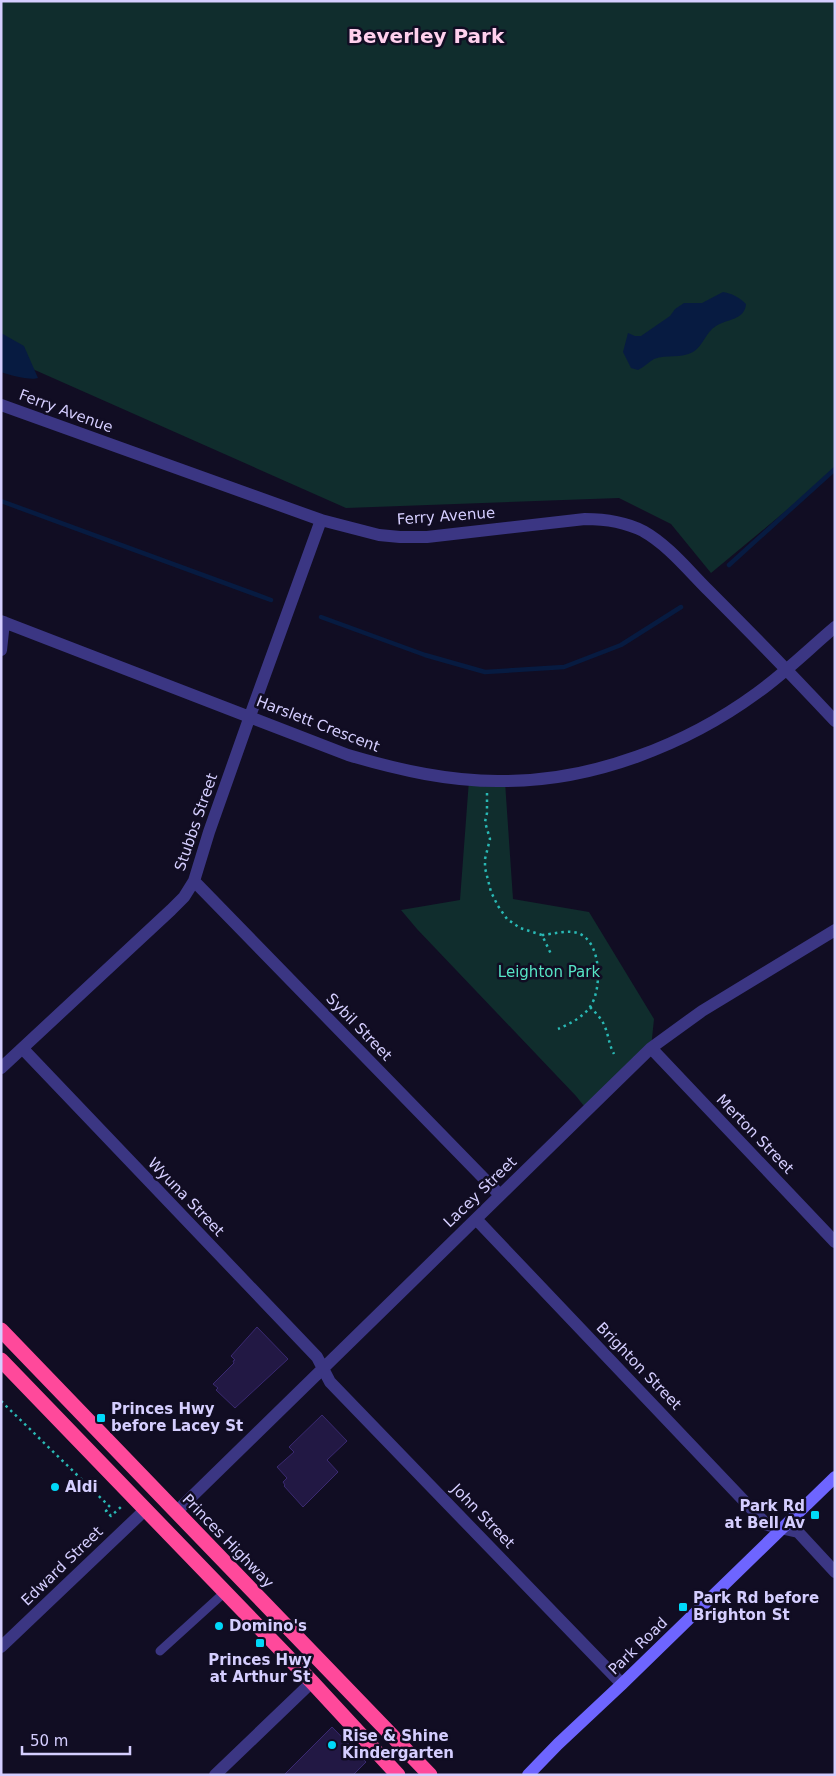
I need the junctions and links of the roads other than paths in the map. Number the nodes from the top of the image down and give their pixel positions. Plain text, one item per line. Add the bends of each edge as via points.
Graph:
1 (1, 405) edge
2 (321, 520) junction
3 (3, 621) edge
4 (835, 627) edge
5 (1, 650) edge
6 (786, 669) junction
7 (250, 716) junction
8 (835, 721) edge
9 (194, 880) junction
10 (835, 930) edge
11 (651, 1048) junction
12 (22, 1049) junction
13 (1, 1068) edge
14 (500, 1195) junction
15 (476, 1219) junction
16 (835, 1242) edge
17 (1, 1330) edge
18 (1, 1360) edge
19 (324, 1369) junction
20 (835, 1477) edge
21 (146, 1509) junction
22 (176, 1512) junction
23 (782, 1529) junction
24 (835, 1572) edge
25 (225, 1592) junction
26 (1, 1647) edge
27 (160, 1651) dead end
28 (312, 1682) junction
29 (622, 1684) junction
30 (215, 1775) edge
31 (398, 1775) edge
32 (430, 1775) edge
33 (528, 1775) edge

1 - 2 street, Ferry Avenue
2 - 6 street, Ferry Avenue via 400,537 427,537 585,519 625,524 662,545
2 - 7 street, Stubbs Street
3 - 5 street
3 - 7 street, Harslett Crescent
4 - 6 street, Harslett Crescent
6 - 7 street, Harslett Crescent via 726,714 662,748 626,761 530,780 487,781 385,766 348,756
6 - 8 street, Ferry Avenue
7 - 9 street, Stubbs Street
9 - 12 street, Stubbs Street via 171,910
9 - 14 street, Sybil Street
10 - 11 street, Lacey Street via 702,1011
11 - 14 street, Lacey Street
11 - 16 street, Merton Street
12 - 13 street, Stubbs Street
12 - 19 street, Wyuna Street via 318,1357
14 - 15 street, Lacey Street
15 - 19 street, Lacey Street
15 - 23 street, Brighton Street via 767,1525
17 - 22 highway, Princes Highway
18 - 21 highway
19 - 22 street, Lacey Street
19 - 29 street, John Street via 330,1382
20 - 23 main road, Park Road
21 - 25 highway
21 - 26 street, Edward Street
22 - 32 highway, Princes Highway
23 - 24 street, Brighton Street via 798,1532
23 - 29 main road, Park Road
25 - 27 lane
25 - 28 highway
28 - 30 street
28 - 31 highway
29 - 33 main road, Park Road

